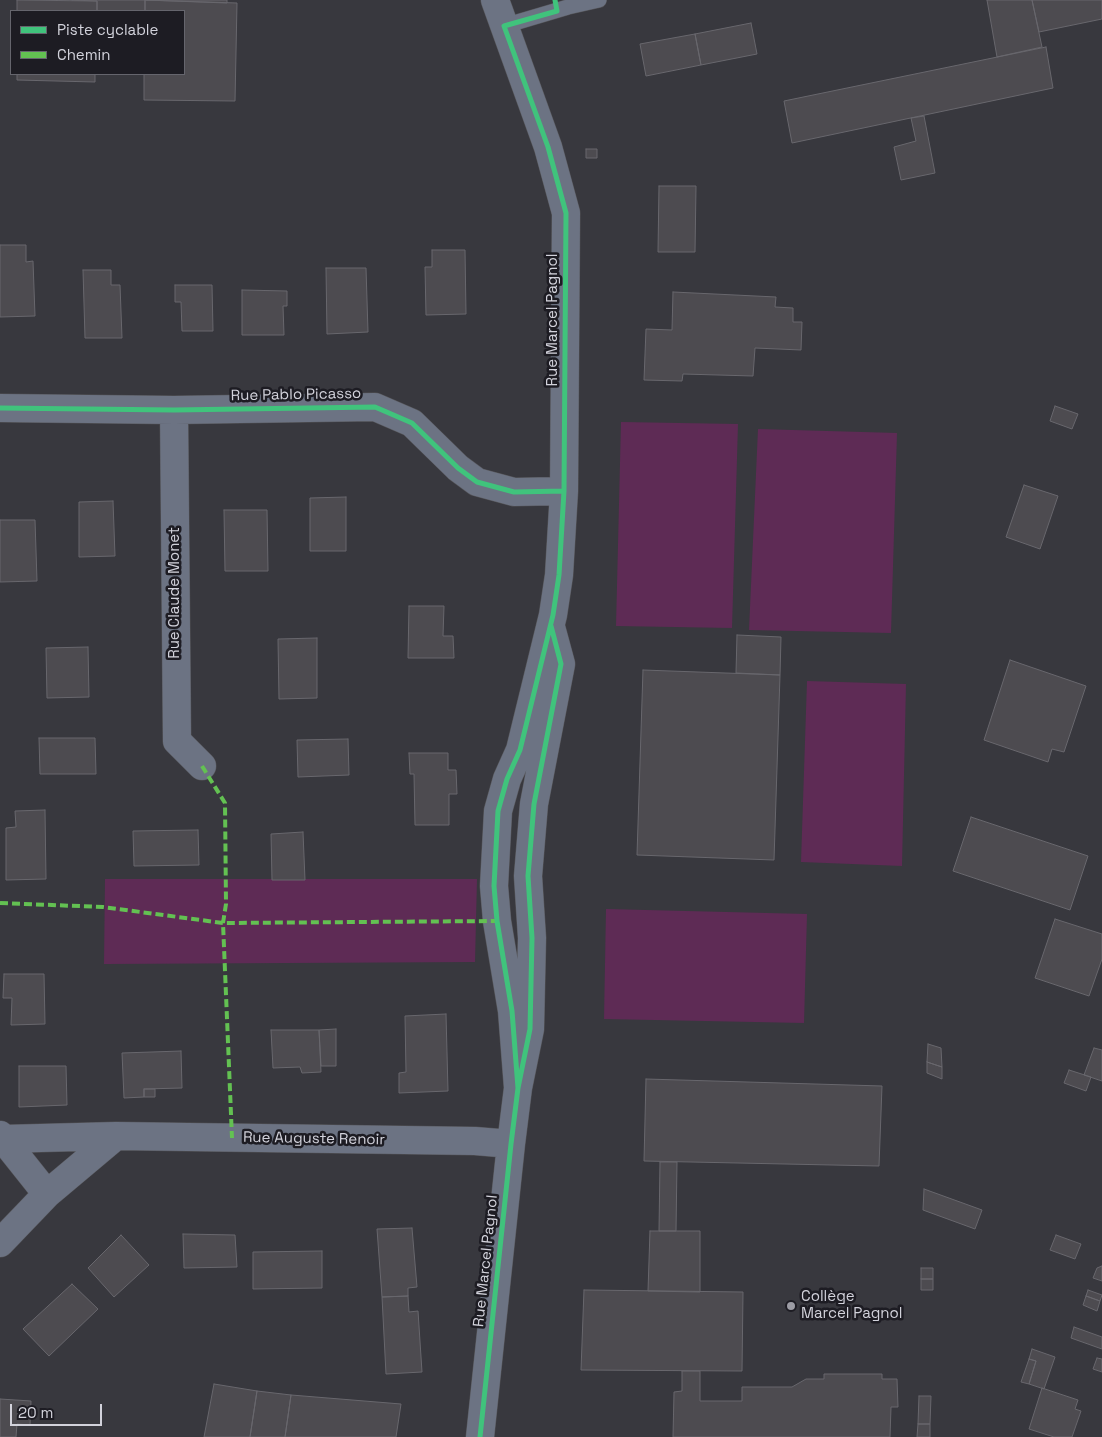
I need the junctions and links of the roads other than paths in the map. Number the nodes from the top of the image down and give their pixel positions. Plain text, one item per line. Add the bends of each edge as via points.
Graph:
1 (495, 0) edge
2 (598, 0) edge
3 (504, 26) junction
4 (0, 408) edge
5 (174, 410) junction
6 (564, 491) junction
7 (202, 766) dead end
8 (116, 1136) junction
9 (1, 1137) edge
10 (511, 1144) junction
11 (47, 1194) junction
12 (0, 1243) edge
13 (480, 1437) edge

1 - 3 street, Rue Marcel Pagnol
2 - 3 lane
3 - 6 street, Rue Marcel Pagnol via 548,147 566,213
4 - 5 street, Rue Pablo Picasso
5 - 6 street, Rue Pablo Picasso via 375,407 412,423 477,482 514,492
5 - 7 street, Rue Claude Monet via 177,741
6 - 10 street, Rue Marcel Pagnol via 558,575 550,623 561,664 534,804 528,876 532,938 530,1029
8 - 9 street, Rue Auguste Renoir
8 - 10 street, Rue Auguste Renoir
8 - 11 street
9 - 11 street
10 - 13 street, Rue Marcel Pagnol
11 - 12 street

